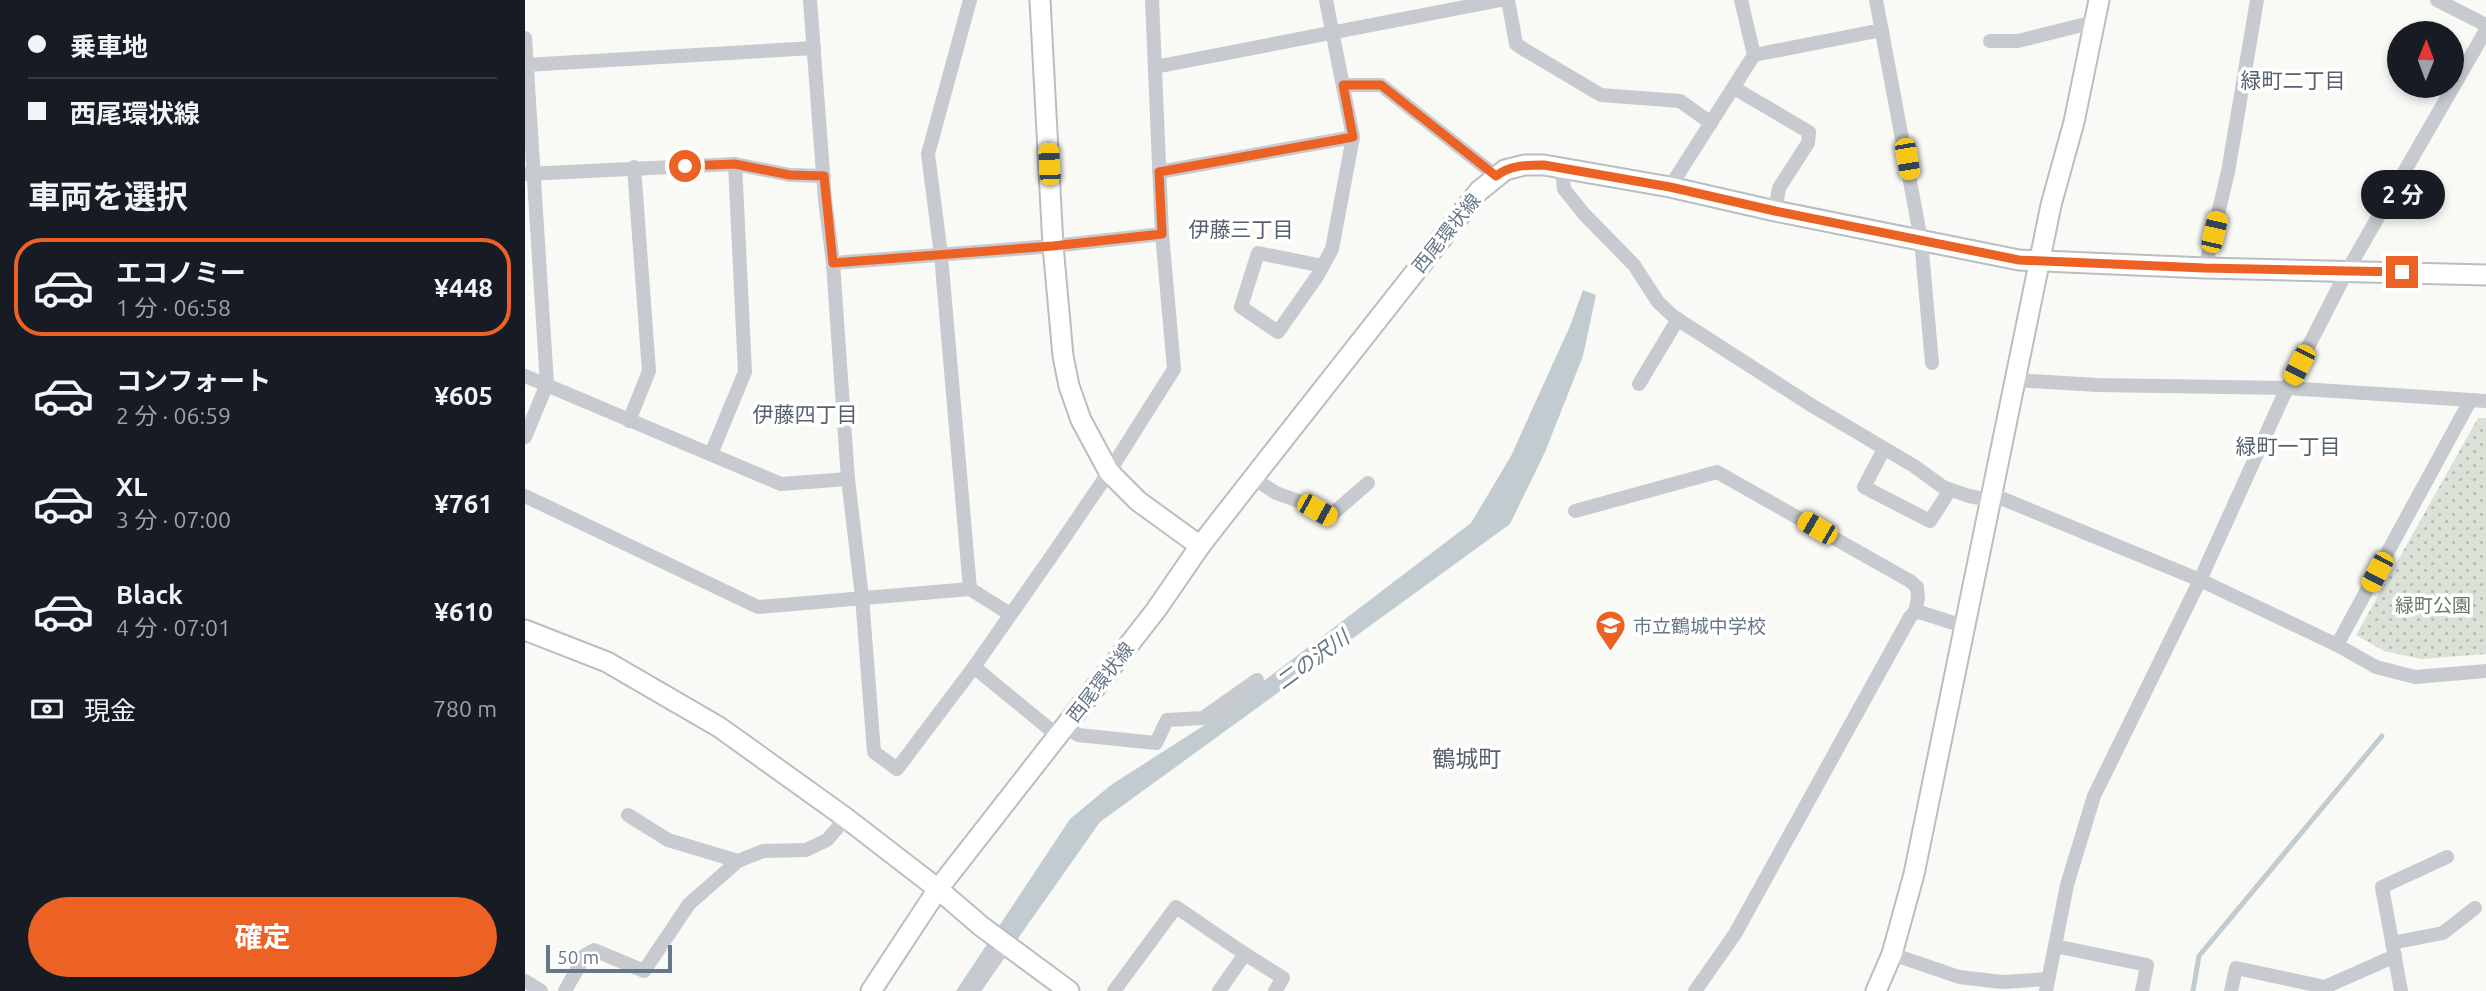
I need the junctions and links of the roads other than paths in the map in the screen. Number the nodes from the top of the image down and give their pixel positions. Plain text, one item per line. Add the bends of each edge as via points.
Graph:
1 (810, 0) edge
2 (970, 0) edge
3 (1040, 0) edge
4 (1152, 0) edge
5 (1327, 0) edge
6 (1501, 0) edge
7 (1509, 0) edge
8 (1741, 0) edge
9 (1875, 0) edge
10 (2099, 0) edge
11 (2257, 0) edge
12 (2437, 0) edge
13 (2094, 22) junction
14 (2486, 25) edge
15 (1882, 30) junction
16 (2486, 30) edge
17 (1332, 34) junction
18 (525, 38) edge
19 (1990, 41) dead end
20 (814, 48) junction
21 (1754, 55) junction
22 (526, 65) edge
23 (1155, 67) junction
24 (1343, 85) junction
25 (1734, 88) junction
26 (1711, 123) junction
27 (1353, 137) junction
28 (735, 164) junction
29 (634, 167) junction
30 (1562, 169) junction
31 (1159, 172) junction
32 (529, 174) edge
33 (824, 176) junction
34 (1496, 176) junction
35 (1670, 187) junction
36 (1775, 211) junction
37 (1162, 234) junction
38 (1921, 240) junction
39 (1053, 246) junction
40 (941, 255) junction
41 (2041, 262) junction
42 (833, 263) junction
43 (1323, 266) junction
44 (2204, 268) junction
45 (2347, 271) junction
46 (2486, 275) edge
47 (1678, 319) junction
48 (1932, 363) dead end
49 (525, 376) edge
50 (2015, 380) junction
51 (547, 384) junction
52 (1639, 384) dead end
53 (2287, 388) junction
54 (2470, 401) junction
55 (2486, 401) edge
56 (629, 421) junction
57 (525, 437) edge
58 (1884, 449) junction
59 (711, 454) junction
60 (1109, 472) junction
61 (1253, 478) junction
62 (848, 479) junction
63 (1368, 483) dead end
64 (1950, 490) junction
65 (525, 496) edge
66 (1990, 497) junction
67 (1576, 511) dead end
68 (1200, 546) junction
69 (2200, 580) junction
70 (970, 589) junction
71 (862, 597) junction
72 (1915, 612) junction
73 (1010, 614) junction
74 (1963, 626) junction
75 (525, 630) edge
76 (2337, 645) junction
77 (974, 667) junction
78 (2486, 671) edge
79 (1257, 680) dead end
80 (1062, 731) junction
81 (628, 815) dead end
82 (846, 818) junction
83 (2447, 857) dead end
84 (737, 861) junction
85 (938, 889) junction
86 (2475, 908) dead end
87 (1005, 944) junction
88 (2055, 946) junction
89 (2393, 949) junction
90 (1245, 954) junction
91 (1892, 954) junction
92 (525, 981) edge
93 (2047, 985) edge
94 (978, 989) edge
95 (541, 991) edge
96 (565, 991) edge
97 (871, 991) edge
98 (1069, 991) edge
99 (1114, 991) edge
100 (1219, 991) edge
101 (1275, 991) edge
102 (1695, 991) edge
103 (1876, 991) edge
104 (2142, 991) edge
105 (2231, 991) edge
106 (2401, 991) edge

1 - 20 street
2 - 40 street via 928,154
3 - 39 street
4 - 23 street
5 - 17 street
6 - 17 street
7 - 26 street via 1516,44 1525,50 1601,95 1679,101
8 - 21 street
9 - 15 street
10 - 13 street
11 - 44 street via 2228,172
12 - 14 street
13 - 19 street via 2018,41
13 - 41 street
15 - 21 street
15 - 38 street
16 - 45 street
17 - 23 street
17 - 24 street
18 - 22 street
20 - 22 street
20 - 33 street
21 - 25 street
22 - 32 street
23 - 31 street
24 - 27 street
24 - 34 street via 1381,85
25 - 26 street
25 - 36 street via 1809,132 1808,143 1779,188
26 - 35 street
27 - 31 street
27 - 43 street via 1332,249
28 - 29 street
28 - 33 street via 790,175
28 - 59 street via 745,372
29 - 32 street
29 - 56 street via 649,371
30 - 34 street, 西尾環状線 via 1525,165
30 - 35 street, 西尾環状線
30 - 47 street via 1564,188 1584,214 1634,264 1658,302
31 - 37 street
32 - 51 street
33 - 42 street
34 - 61 street, 西尾環状線 via 1479,191
35 - 36 street, 西尾環状線
36 - 38 street, 西尾環状線
37 - 39 street
37 - 60 street via 1174,369
38 - 41 street, 西尾環状線
38 - 48 street
39 - 40 street
39 - 60 street via 1069,386
40 - 42 street
40 - 70 street
41 - 44 street, 西尾環状線
41 - 50 street
42 - 62 street
43 - 43 street via 1278,332 1241,307 1258,253
44 - 45 street, 西尾環状線
45 - 46 street, 西尾環状線
45 - 53 street
47 - 52 street
47 - 58 street
49 - 51 street
50 - 53 street
50 - 66 street
51 - 56 street
51 - 57 street
53 - 54 street
53 - 69 street
54 - 55 street
54 - 76 street
56 - 59 street
58 - 64 street
58 - 64 street via 1864,487 1930,521
59 - 62 street via 781,484
60 - 68 street via 1138,501
60 - 73 street
61 - 63 street via 1329,517
61 - 68 street, 西尾環状線
62 - 71 street
64 - 66 street
65 - 71 street via 758,607
66 - 69 street
66 - 74 street
67 - 72 street via 1717,472 1910,581 1919,598
68 - 80 street, 西尾環状線
69 - 76 street
69 - 88 street via 2094,796 2067,885
70 - 71 street
70 - 73 street
71 - 77 street via 874,752 897,769
72 - 74 street
72 - 102 street via 1735,934
73 - 77 street
74 - 91 street via 1914,874
75 - 82 street via 607,662 719,727
76 - 78 street via 2376,667 2415,677
77 - 80 street
79 - 80 street via 1203,718 1167,720 1156,743
80 - 85 street, 西尾環状線
81 - 84 street via 668,840
82 - 84 street via 827,840 806,849 763,851
82 - 85 street
83 - 89 street via 2382,887
84 - 96 street via 689,904 645,971 594,950 585,955
85 - 87 street
85 - 97 street, 西尾環状線
86 - 89 street via 2443,933
87 - 94 street
87 - 98 street
88 - 93 street
88 - 104 street via 2147,965
89 - 105 street via 2325,988 2236,968
89 - 106 street
90 - 99 street via 1177,907
90 - 100 street
90 - 101 street via 1283,978
91 - 93 street via 1959,977
91 - 103 street
92 - 95 street

